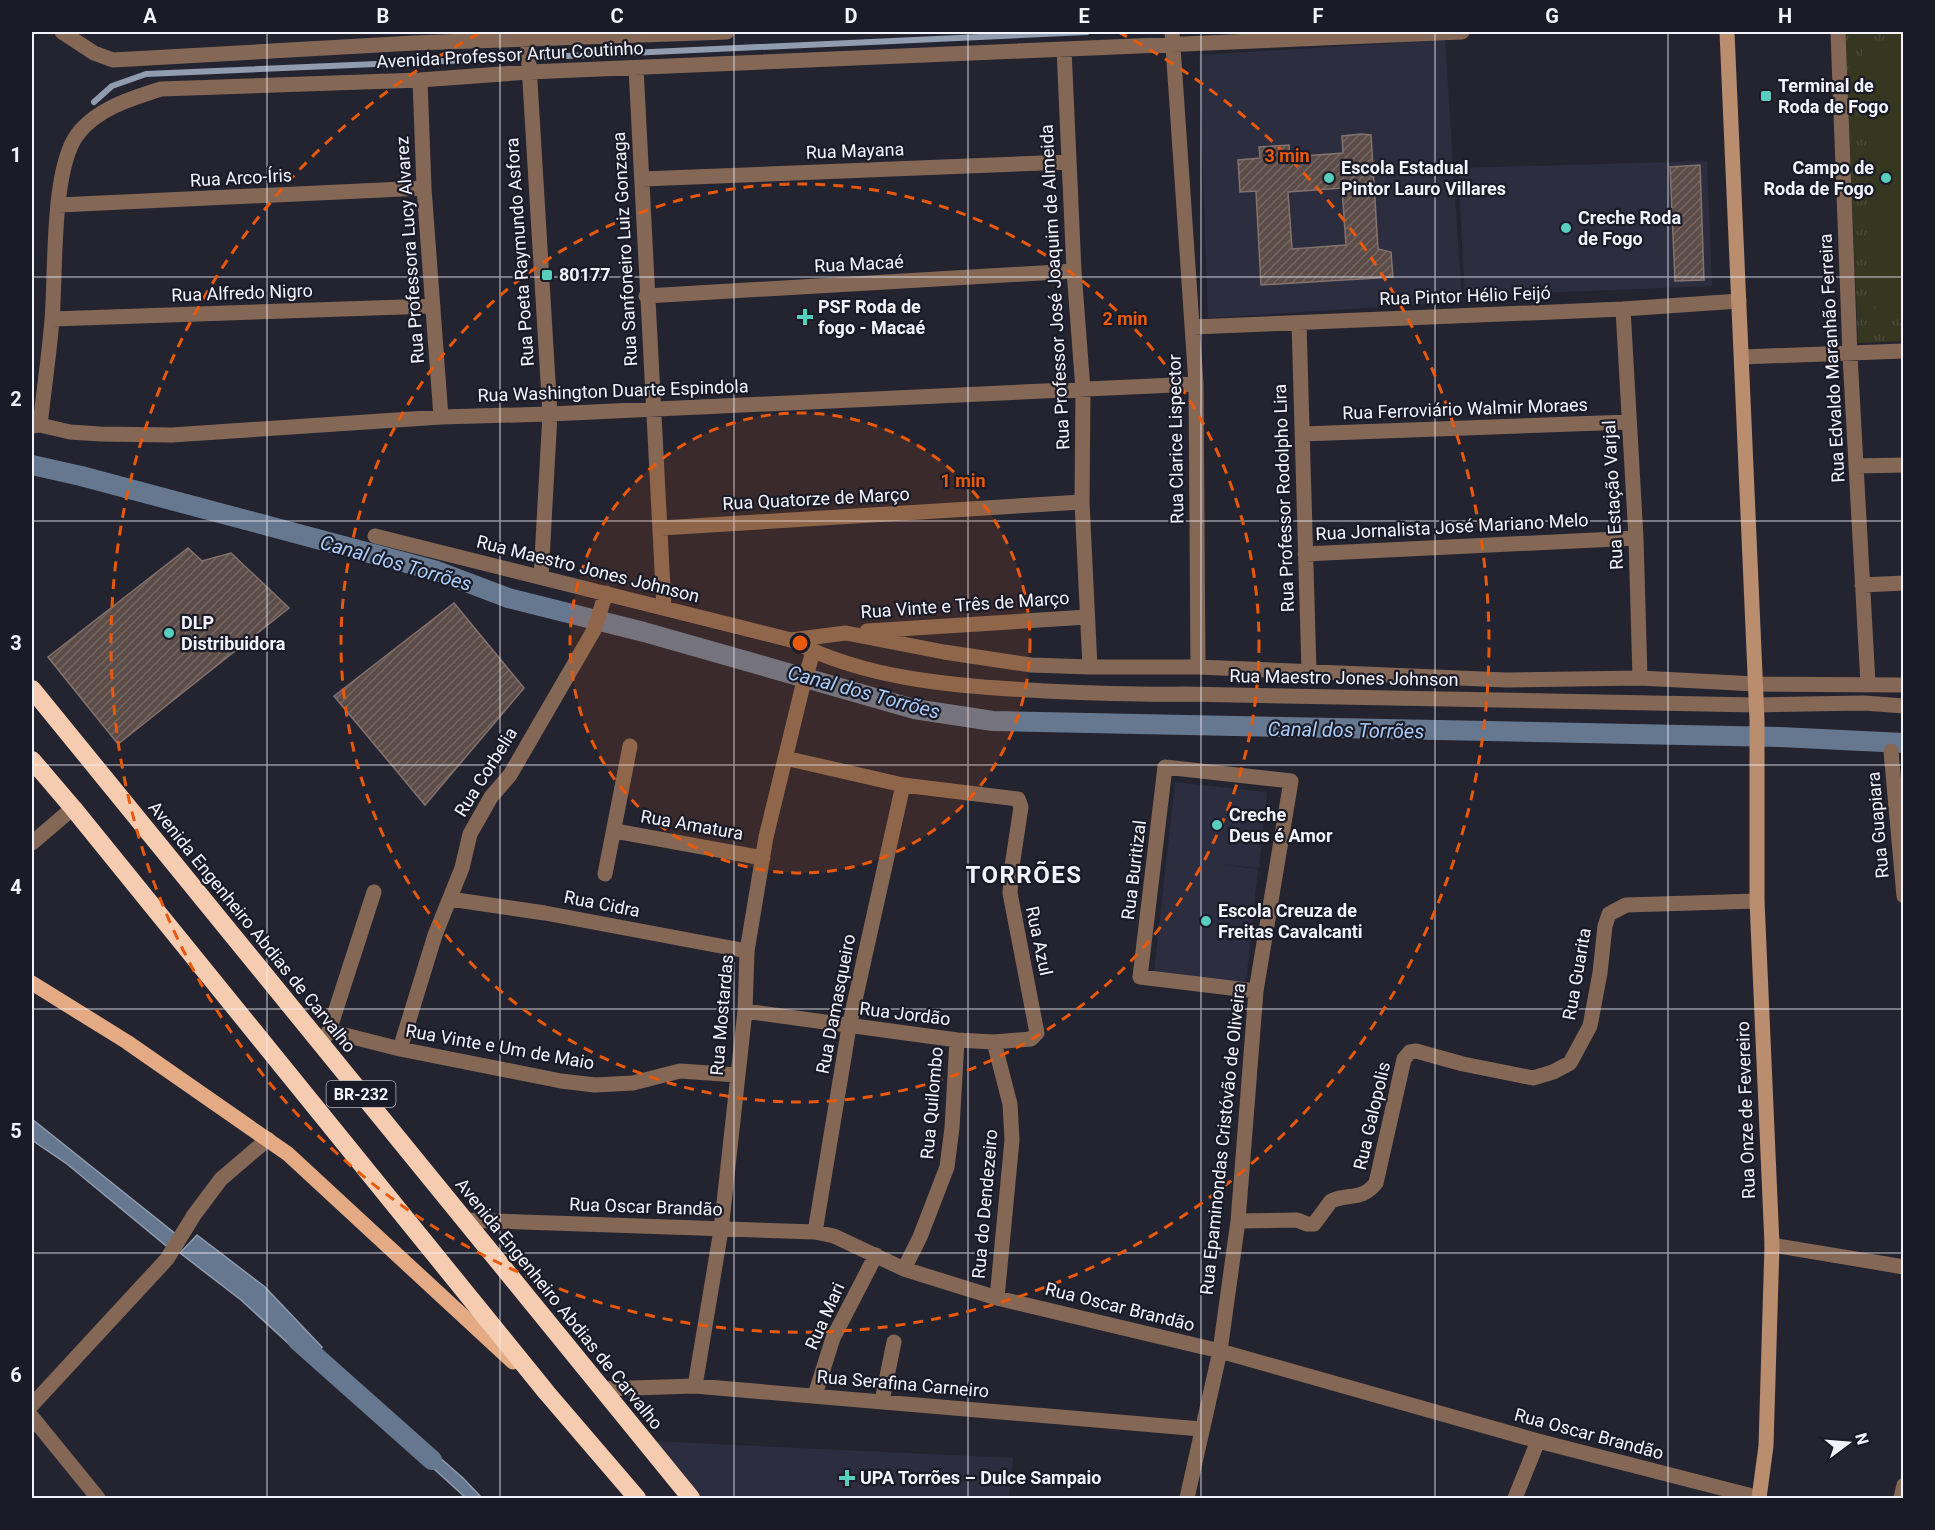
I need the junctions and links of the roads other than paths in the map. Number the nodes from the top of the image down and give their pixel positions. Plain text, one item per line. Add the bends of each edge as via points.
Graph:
1 (62, 32) edge
2 (728, 32) edge
3 (1462, 32) edge
4 (1727, 32) edge
5 (1838, 32) edge
6 (635, 33) edge
7 (527, 35) edge
8 (414, 37) edge
9 (1172, 38) edge
10 (1064, 49) junction
11 (636, 68) junction
12 (529, 72) junction
13 (420, 80) junction
14 (1069, 162) junction
15 (642, 179) junction
16 (424, 188) junction
17 (59, 205) junction
18 (1074, 271) junction
19 (646, 296) junction
20 (1739, 301) junction
21 (433, 306) junction
22 (1623, 309) junction
23 (52, 319) junction
24 (1299, 323) junction
25 (1193, 327) junction
26 (1904, 351) edge
27 (1850, 355) junction
28 (1742, 357) junction
29 (1196, 384) junction
30 (1083, 390) junction
31 (653, 409) junction
32 (550, 414) junction
33 (441, 417) junction
34 (1629, 423) junction
35 (36, 426) edge
36 (1302, 434) junction
37 (1904, 465) edge
38 (1856, 466) junction
39 (1082, 502) junction
40 (661, 528) junction
41 (375, 536) dead end
42 (1636, 538) junction
43 (1305, 554) junction
44 (541, 577) junction
45 (1904, 583) edge
46 (1862, 585) junction
47 (605, 594) junction
48 (664, 608) junction
49 (1087, 617) junction
50 (846, 633) junction
51 (791, 640) junction
52 (813, 652) junction
53 (1090, 667) junction
54 (1198, 667) junction
55 (1309, 671) junction
56 (1640, 678) junction
57 (1756, 684) junction
58 (1868, 684) junction
59 (1904, 685) edge
60 (32, 689) edge
61 (1904, 706) edge
62 (1757, 712) junction
63 (630, 746) dead end
64 (1891, 751) dead end
65 (785, 759) junction
66 (32, 760) edge
67 (1166, 767) joint
68 (903, 785) junction
69 (73, 808) junction
70 (615, 831) junction
71 (32, 843) edge
72 (763, 858) junction
73 (606, 874) dead end
74 (374, 892) dead end
75 (1904, 896) edge
76 (450, 899) junction
77 (1757, 901) junction
78 (747, 951) junction
79 (32, 983) edge
80 (1256, 991) junction
81 (745, 1011) junction
82 (1034, 1012) joint
83 (849, 1026) junction
84 (324, 1038) junction
85 (957, 1040) junction
86 (994, 1042) junction
87 (400, 1049) junction
88 (1416, 1051) joint
89 (736, 1075) junction
90 (268, 1139) junction
91 (464, 1220) junction
92 (1238, 1221) junction
93 (722, 1230) junction
94 (814, 1232) junction
95 (1772, 1245) junction
96 (876, 1255) junction
97 (1904, 1267) edge
98 (904, 1269) junction
99 (997, 1298) junction
100 (894, 1342) dead end
101 (1220, 1351) junction
102 (695, 1386) junction
103 (601, 1389) junction
104 (547, 1393) junction
105 (814, 1395) junction
106 (882, 1401) junction
107 (32, 1405) edge
108 (32, 1417) edge
109 (1201, 1429) junction
110 (1538, 1441) junction
111 (1904, 1485) edge
112 (98, 1498) edge
113 (637, 1498) edge
114 (691, 1498) edge
115 (1187, 1498) edge
116 (1515, 1498) edge
117 (1760, 1498) edge
118 (1901, 1498) edge

1 - 8 street, Avenida Professor Artur Coutinho via 94,53 113,60
2 - 6 street, Avenida Professor Artur Coutinho
3 - 9 street, Avenida Professor Artur Coutinho
4 - 20 street, Rua Onze de Fevereiro
5 - 27 street, Rua Edvaldo Maranhão Ferreira
6 - 7 street, Avenida Professor Artur Coutinho
7 - 8 street, Avenida Professor Artur Coutinho
7 - 12 street, Rua Poeta Raymundo Asfora
9 - 10 street, Avenida Professor Artur Coutinho
9 - 25 street, Rua Clarice Lispector
10 - 11 street, Avenida Professor Artur Coutinho
10 - 14 street, Rua Professor José Joaquim de Almeida
11 - 12 street, Avenida Professor Artur Coutinho
11 - 15 street, Rua Sanfoneiro Luiz Gonzaga
12 - 13 street, Avenida Professor Artur Coutinho
12 - 32 street, Rua Poeta Raymundo Asfora
13 - 16 street, Rua Professora Lucy Alvarez
13 - 17 street, Avenida Professor Artur Coutinho via 161,89 141,95 104,112 77,134 67,156
14 - 15 street, Rua Mayana
14 - 18 street, Rua Professor José Joaquim de Almeida
15 - 19 street, Rua Sanfoneiro Luiz Gonzaga
16 - 17 street, Rua Arco-Íris
16 - 21 street, Rua Professora Lucy Alvarez
17 - 23 street, Avenida Professor Artur Coutinho
18 - 19 street, Rua Macaé
18 - 30 street, Rua Professor José Joaquim de Almeida
19 - 31 street, Rua Sanfoneiro Luiz Gonzaga
20 - 22 street, Rua Pintor Hélio Feijó
20 - 28 street, Rua Onze de Fevereiro
21 - 23 street, Rua Alfredo Nigro
21 - 33 street, Rua Professora Lucy Alvarez
22 - 24 street, Rua Pintor Hélio Feijó
22 - 34 street, Rua Estação Varjal
23 - 35 street, Avenida Professor Artur Coutinho
24 - 25 street, Rua Pintor Hélio Feijó
24 - 36 street, Rua Professor Rodolpho Lira
25 - 29 street, Rua Clarice Lispector
26 - 27 street
27 - 28 street
27 - 38 street, Rua Edvaldo Maranhão Ferreira
28 - 57 street, Rua Onze de Fevereiro
29 - 30 street, Rua Washington Duarte Espindola
29 - 54 street, Rua Clarice Lispector
30 - 31 street, Rua Washington Duarte Espindola
30 - 39 street, Rua Professor José Joaquim de Almeida
31 - 32 street, Rua Washington Duarte Espindola
31 - 40 street, Rua Sanfoneiro Luiz Gonzaga
32 - 33 street, Rua Washington Duarte Espindola
32 - 44 street, Rua Poeta Raymundo Asfora
33 - 35 street, Rua Washington Duarte Espindola via 172,435 100,434
34 - 36 street, Rua Ferroviário Walmir Moraes
34 - 42 street, Rua Estação Varjal
36 - 43 street, Rua Professor Rodolpho Lira
37 - 38 street
38 - 46 street, Rua Edvaldo Maranhão Ferreira
39 - 40 street, Rua Quatorze de Março
39 - 49 street, Rua Professor José Joaquim de Almeida
40 - 48 street, Rua Sanfoneiro Luiz Gonzaga
41 - 44 street, Rua Maestro Jones Johnson
42 - 43 street, Rua Jornalista José Mariano Melo
42 - 56 street, Rua Estação Varjal
43 - 55 street, Rua Professor Rodolpho Lira
44 - 47 street, Rua Maestro Jones Johnson
45 - 46 street
46 - 58 street, Rua Edvaldo Maranhão Ferreira
47 - 48 street, Rua Maestro Jones Johnson
47 - 76 street, Rua Corbelia via 594,630 510,775 480,814
48 - 51 street, Rua Maestro Jones Johnson
49 - 50 street, Rua Vinte e Três de Março
49 - 53 street, Rua Professor José Joaquim de Almeida
50 - 51 street, Rua Maestro Jones Johnson
50 - 53 street, Rua Maestro Jones Johnson via 1031,665
51 - 52 street, Rua Maestro Jones Johnson
52 - 62 street, Rua Maestro Jones Johnson via 869,670 1013,689
52 - 65 street, Rua Mostardas
53 - 54 street, Rua Maestro Jones Johnson
54 - 55 street, Rua Maestro Jones Johnson
55 - 56 street, Rua Maestro Jones Johnson via 1506,680
56 - 57 street, Rua Maestro Jones Johnson
57 - 58 street, Rua Maestro Jones Johnson
57 - 62 street, Rua Onze de Fevereiro
58 - 59 street, Rua Maestro Jones Johnson
60 - 84 highway, Avenida Engenheiro Abdias de Carvalho / BR-232
61 - 62 street, Rua Maestro Jones Johnson via 1863,703
62 - 77 street, Rua Onze de Fevereiro
63 - 70 street
64 - 75 street, Rua Guapiara
65 - 68 street
65 - 72 street, Rua Mostardas
66 - 69 highway, BR-232
67 - 80 street, Rua Buritizal via 1140,977
67 - 80 street, Rua Epaminondas Cristóvão de Oliveira via 1291,781
68 - 82 street, Rua Azul via 1018,802 1010,893
68 - 83 street, Rua Damasqueiro
69 - 71 street
69 - 104 highway, BR-232
70 - 72 street, Rua Amatura
70 - 73 street
72 - 78 street, Rua Mostardas
74 - 84 street
76 - 78 street, Rua Cidra
76 - 87 street, Rua Corbelia via 435,934
77 - 88 street, Rua Guarita via 1626,905 1610,914 1590,1026 1570,1063 1553,1072 1533,1078
77 - 95 street, Rua Onze de Fevereiro
78 - 81 street, Rua Mostardas
79 - 90 main road via 127,1042
80 - 92 street, Rua Epaminondas Cristóvão de Oliveira
81 - 83 street, Rua Jordão
81 - 89 street, Rua Mostardas
82 - 86 street, Rua Jordão via 1034,1037
83 - 85 street, Rua Jordão
83 - 94 street, Rua Damasqueiro
84 - 87 street, Rua Vinte e Um de Maio
84 - 91 highway, Avenida Engenheiro Abdias de Carvalho / BR-232
85 - 86 street, Rua Jordão
85 - 98 street, Rua Quilombo via 947,1167
86 - 99 street, Rua do Dendezeiro via 1010,1104 1012,1140
87 - 89 street, Rua Vinte e Um de Maio via 595,1085 633,1083 680,1071
88 - 92 street, Rua Galopolis via 1404,1059 1372,1189 1364,1195 1331,1201 1314,1224 1297,1220
89 - 93 street, Rua Mostardas
90 - 104 main road
90 - 107 street via 221,1179 167,1260
91 - 93 street, Rua Oscar Brandão
91 - 103 highway, Avenida Engenheiro Abdias de Carvalho / BR-232
92 - 101 street, Rua Epaminondas Cristóvão de Oliveira
93 - 94 street, Rua Oscar Brandão
93 - 102 street, Rua Mostardas
94 - 96 street, Rua Oscar Brandão via 834,1236
95 - 97 street
95 - 117 street, Rua Onze de Fevereiro via 1766,1446
96 - 98 street, Rua Oscar Brandão
96 - 105 street, Rua Mari via 833,1338
98 - 99 street, Rua Oscar Brandão
99 - 101 street, Rua Oscar Brandão
100 - 106 street
101 - 109 street, Rua Epaminondas Cristóvão de Oliveira
101 - 110 street, Rua Oscar Brandão
102 - 103 street, Rua Serafina Carneiro
102 - 105 street, Rua Serafina Carneiro
103 - 114 highway, Avenida Engenheiro Abdias de Carvalho / BR-232
104 - 113 highway
105 - 106 street, Rua Serafina Carneiro
106 - 109 street, Rua Serafina Carneiro
108 - 112 street
109 - 115 street, Rua Epaminondas Cristóvão de Oliveira
110 - 116 street
110 - 117 street, Rua Oscar Brandão
111 - 118 street

